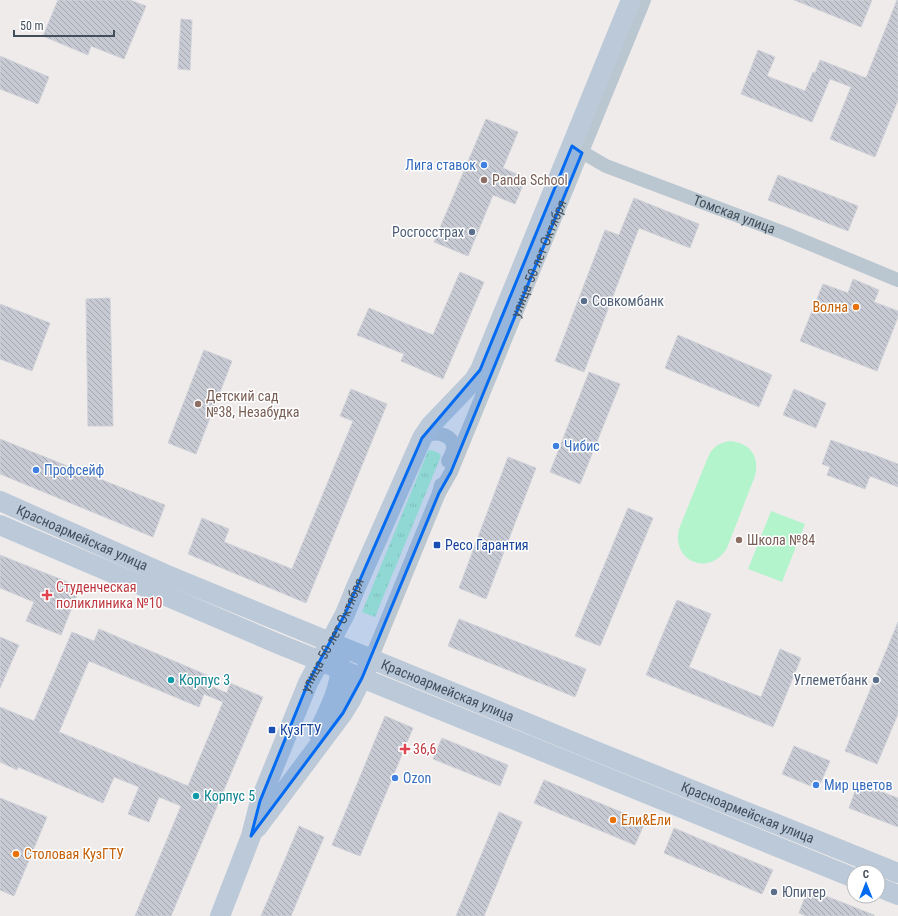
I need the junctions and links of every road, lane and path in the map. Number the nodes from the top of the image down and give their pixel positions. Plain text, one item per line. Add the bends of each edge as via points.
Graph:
1 (631, 0) edge
2 (644, 0) edge
3 (577, 150) junction
4 (898, 280) edge
5 (422, 438) junction
6 (439, 493) junction
7 (0, 501) edge
8 (0, 525) edge
9 (330, 642) junction
10 (371, 659) junction
11 (319, 661) junction
12 (341, 670) junction
13 (362, 678) junction
14 (304, 765) junction
15 (252, 836) junction
16 (898, 873) edge
17 (846, 875) edge
18 (886, 890) edge
19 (898, 895) edge
20 (220, 916) edge

1 - 3 main road, улица 50 лет Октября
2 - 3 street, улица 50 лет Октября
3 - 4 street, Томская улица via 606,166 784,233
3 - 5 main road, улица 50 лет Октября via 480,370
3 - 6 street, улица 50 лет Октября via 451,472
5 - 6 street, улица 50 лет Октября via 436,434 446,436 452,442 452,452
5 - 9 main road, улица 50 лет Октября via 345,614
6 - 10 street, улица 50 лет Октября
7 - 9 main road, Красноармейская улица via 167,575
8 - 11 main road, Красноармейская улица
9 - 10 main road, Красноармейская улица
9 - 11 main road, улица 50 лет Октября
9 - 12 main road via 337,651
10 - 13 main road, улица 50 лет Октября
10 - 16 main road, Красноармейская улица
11 - 12 main road, Красноармейская улица
11 - 15 main road, улица 50 лет Октября via 260,801
12 - 13 main road, Красноармейская улица
12 - 14 main road via 335,694
13 - 14 main road, улица 50 лет Октября via 343,713
13 - 17 main road, Красноармейская улица
14 - 15 main road, улица 50 лет Октября
15 - 20 main road, улица 50 лет Октября
18 - 19 main road

